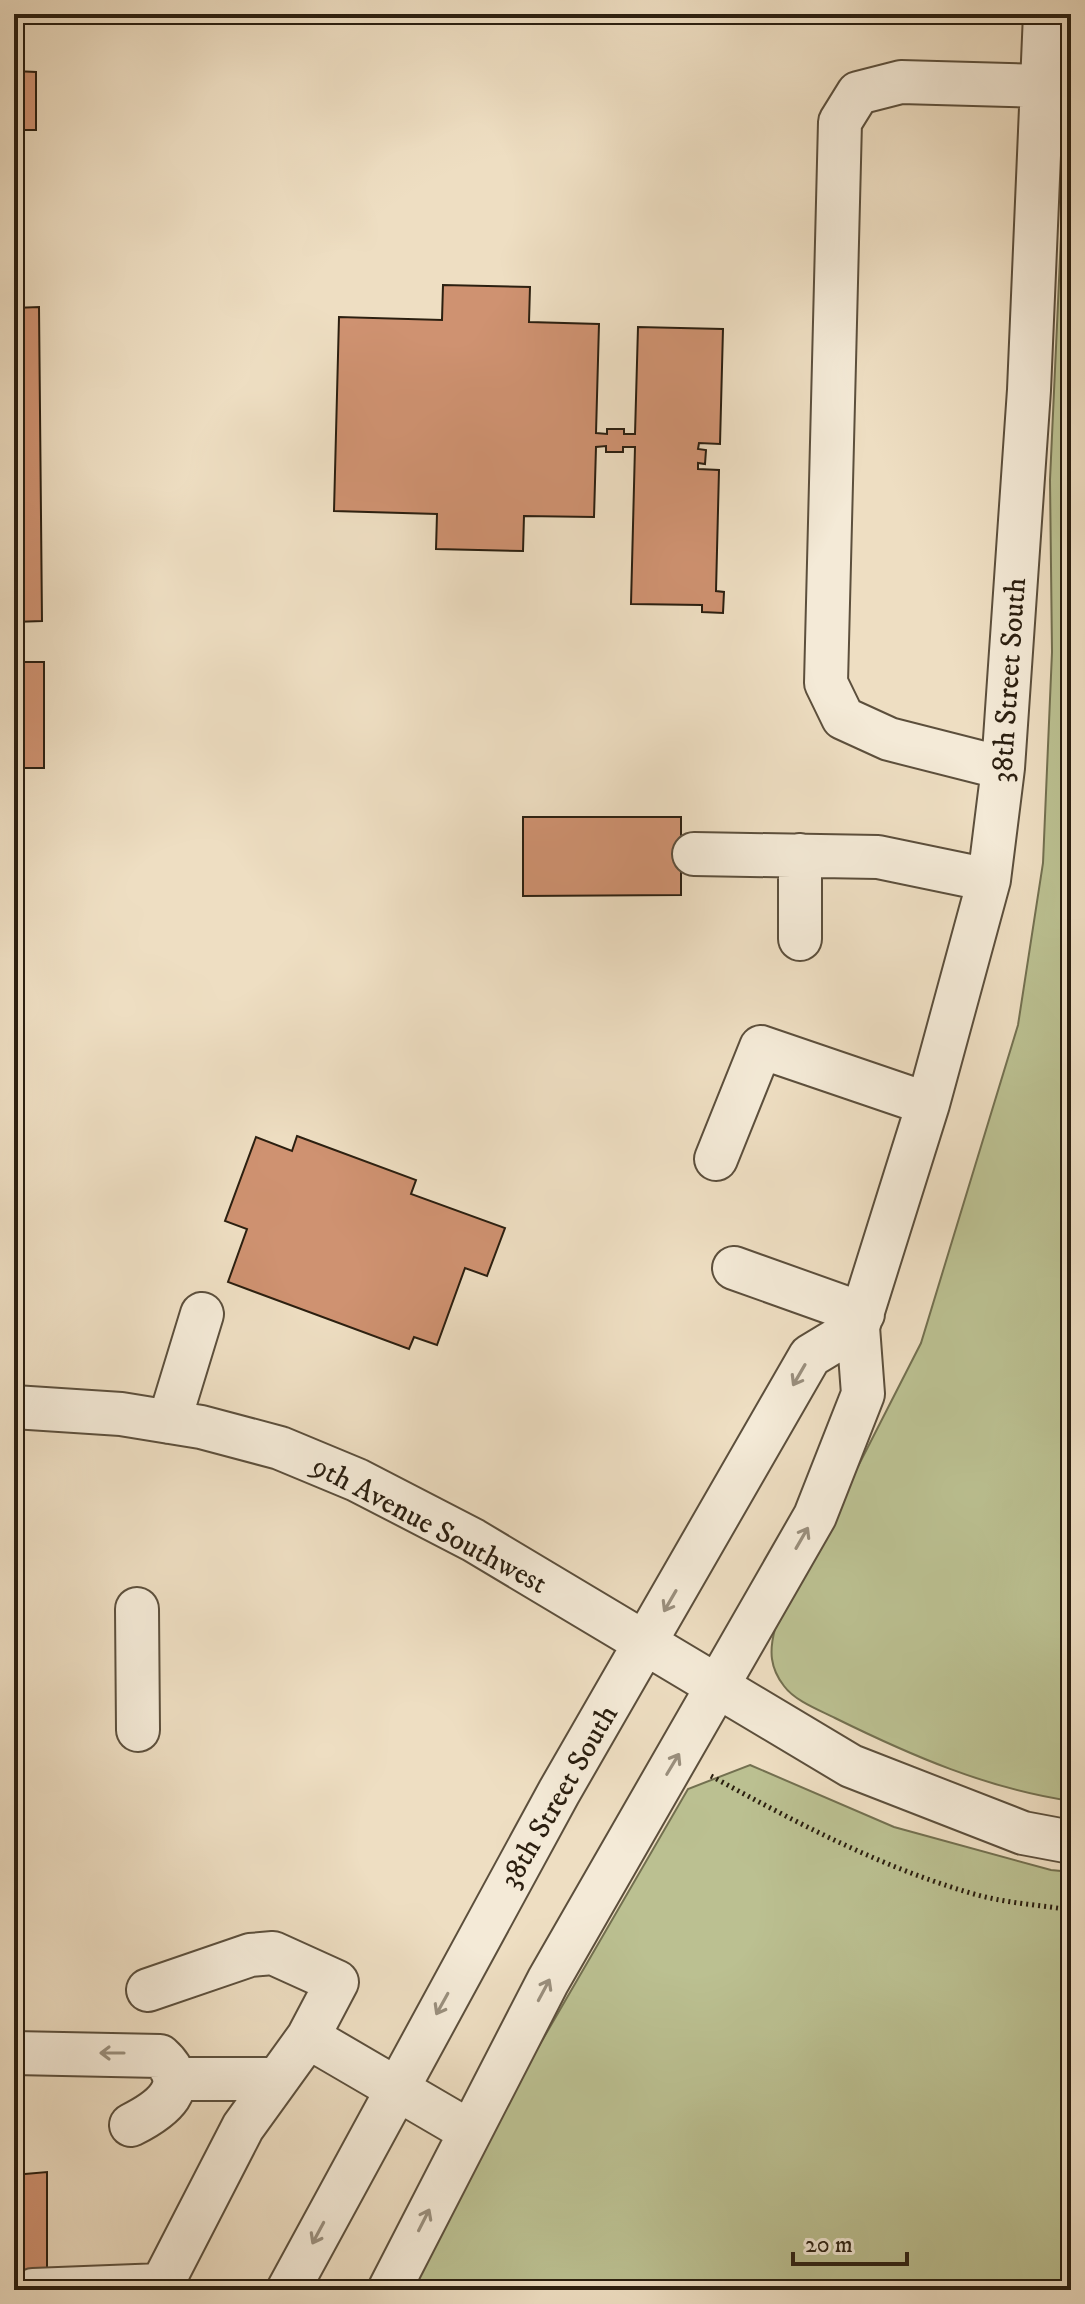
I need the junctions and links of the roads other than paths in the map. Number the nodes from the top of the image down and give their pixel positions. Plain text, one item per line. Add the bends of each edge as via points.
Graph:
1 (1045, 14) edge
2 (1042, 86) junction
3 (1003, 768) junction
4 (694, 854) dead end
5 (800, 855) junction
6 (989, 880) junction
7 (800, 939) dead end
8 (928, 1104) junction
9 (716, 1159) dead end
10 (734, 1268) dead end
11 (202, 1314) dead end
12 (860, 1320) junction
13 (14, 1407) edge
14 (169, 1422) junction
15 (137, 1609) dead end
16 (645, 1643) junction
17 (717, 1686) junction
18 (138, 1730) dead end
19 (1071, 1842) edge
20 (148, 1990) dead end
21 (308, 2037) junction
22 (14, 2053) edge
23 (176, 2079) junction
24 (274, 2079) junction
25 (396, 2087) junction
26 (131, 2125) dead end
27 (469, 2131) junction
28 (14, 2281) edge
29 (160, 2287) edge
30 (48, 2288) edge
31 (288, 2290) edge
32 (389, 2290) edge

1 - 2 street, 38th Street South
2 - 3 street, 38th Street South via 1029,390
2 - 3 street via 901,82 858,93 840,122 826,683 843,718 889,739
3 - 6 street, 38th Street South
4 - 5 street
5 - 6 street via 878,857
5 - 7 street
6 - 8 street, 38th Street South
8 - 9 street via 761,1047
8 - 12 street, 38th Street South
10 - 12 street
11 - 14 street
12 -> 16 street, 38th Street South via 810,1356
17 -> 12 street, 38th Street South via 815,1516 863,1394
13 - 14 street, 9th Avenue Southwest
14 - 16 street, 9th Avenue Southwest via 280,1448 357,1480 473,1540
15 - 18 street
16 - 17 street, 9th Avenue Southwest
16 -> 25 street, 38th Street South
17 - 19 street, 9th Avenue Southwest via 851,1766 1023,1833
27 -> 17 street, 38th Street South via 548,1981
20 - 21 street via 250,1955 273,1953 337,1982
21 - 24 street
21 - 25 street
23 -> 22 street via 174,2068 160,2056
23 - 24 street
23 - 26 street via 167,2100
24 - 29 street via 243,2127
25 - 27 street
25 -> 31 street, 38th Street South
32 -> 27 street, 38th Street South
28 - 30 street
29 - 30 street

